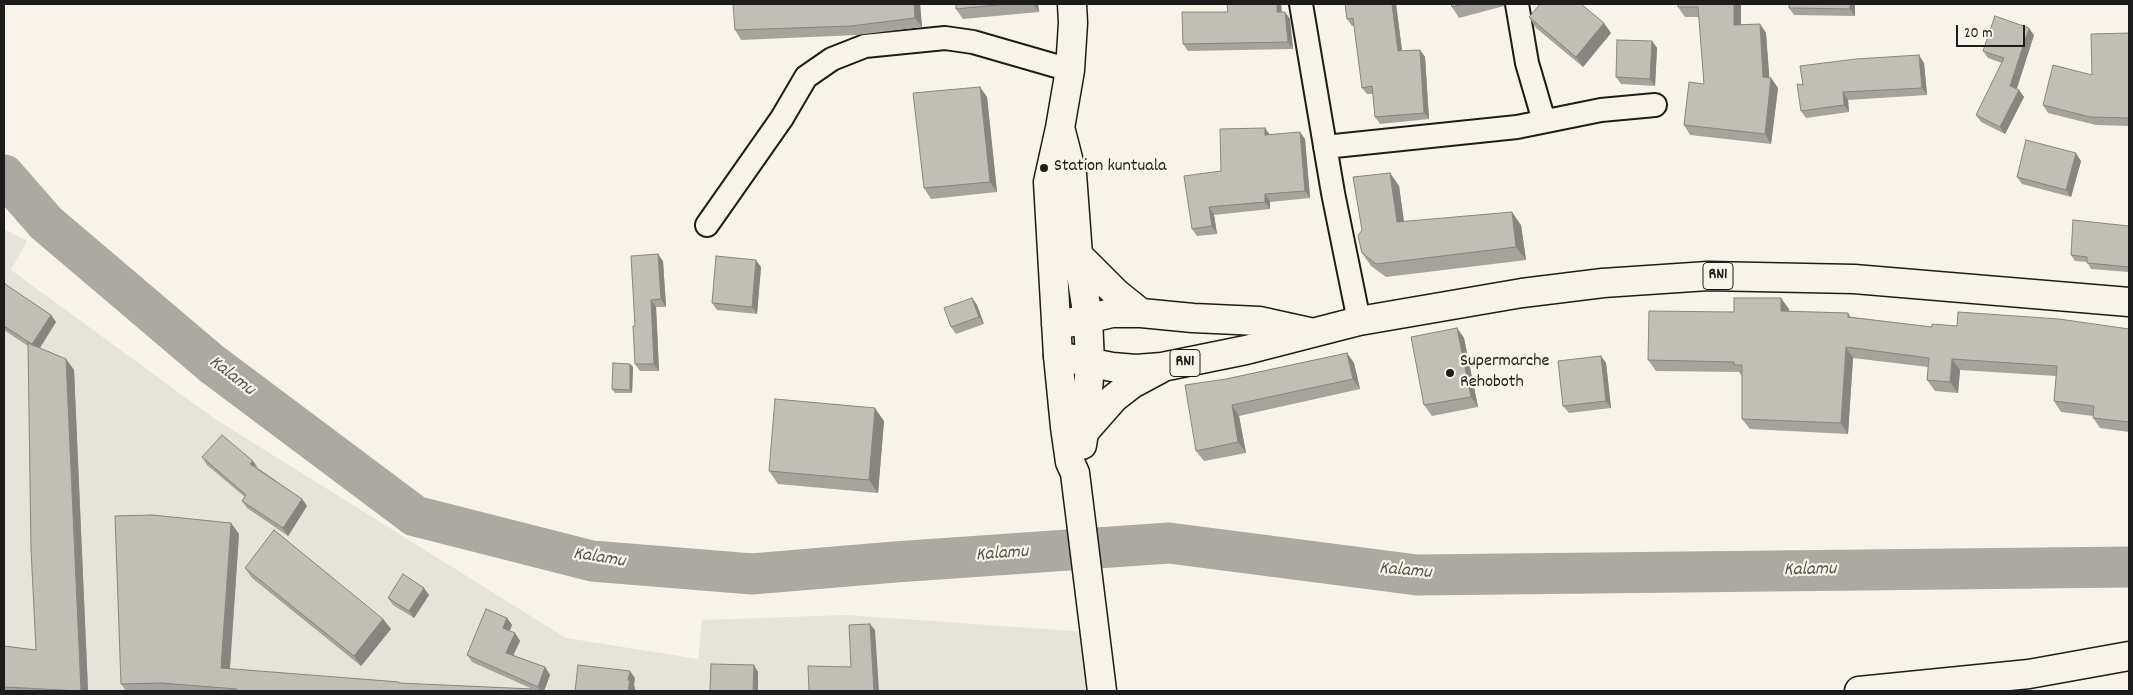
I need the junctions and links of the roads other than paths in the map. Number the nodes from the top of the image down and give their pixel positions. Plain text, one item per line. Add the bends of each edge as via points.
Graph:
1 (1072, 4) edge
2 (1302, 4) edge
3 (1517, 4) edge
4 (1070, 70) junction
5 (1655, 105) dead end
6 (1544, 121) junction
7 (1060, 128) junction
8 (1325, 146) junction
9 (707, 226) dead end
10 (1078, 255) junction
11 (2129, 302) edge
12 (1141, 312) junction
13 (1088, 318) junction
14 (1359, 320) junction
15 (1056, 324) junction
16 (1311, 332) junction
17 (1058, 356) junction
18 (1090, 363) junction
19 (1162, 367) junction
20 (1085, 431) junction
21 (1076, 483) junction
22 (2129, 656) edge
23 (1102, 691) edge
24 (1859, 691) edge

1 - 4 main road
2 - 8 street
3 - 6 street via 1527,63
4 - 7 main road
4 - 9 street via 973,42 945,38 865,46 832,59 806,77 782,118
5 - 6 street via 1601,110
6 - 8 street via 1517,127
7 - 10 main road via 1072,174
7 - 15 main road via 1048,182
8 - 14 street
10 - 12 main road via 1116,293
10 - 13 main road
11 - 14 main road, RN1 via 1854,279 1708,276 1531,292
12 - 13 main road, RN1
12 - 16 main road, RN1 via 1259,321
13 - 15 main road, RN1
13 - 18 main road
14 - 16 main road, RN1
15 - 17 main road
16 - 19 main road, RN1 via 1222,356
17 - 18 main road, RN1
17 - 21 main road via 1066,436
18 - 19 main road, RN1 via 1136,369
18 - 20 main road
19 - 20 main road via 1114,398
20 - 21 main road
21 - 23 main road
22 - 24 main road via 2029,674

